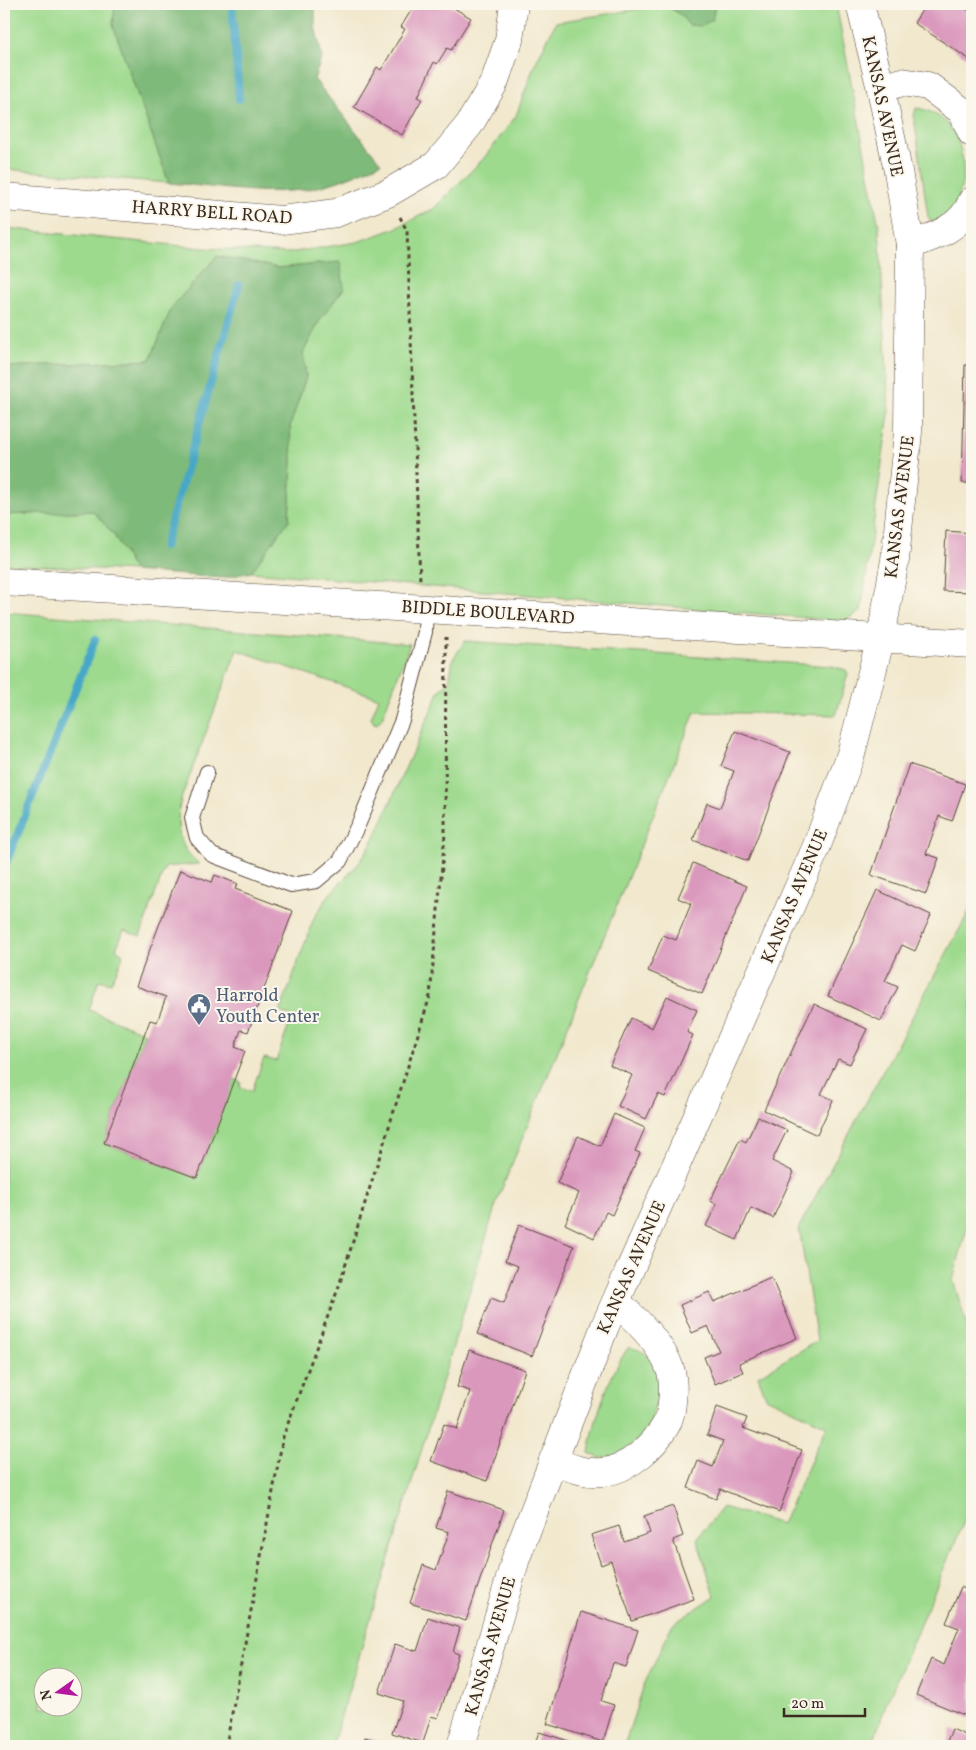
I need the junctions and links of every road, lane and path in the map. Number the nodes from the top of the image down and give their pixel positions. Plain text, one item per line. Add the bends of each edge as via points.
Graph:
1 (514, 4) edge
2 (860, 4) edge
3 (881, 89) junction
4 (972, 133) edge
5 (388, 193) junction
6 (4, 196) edge
7 (972, 201) edge
8 (910, 245) junction
9 (4, 582) edge
10 (433, 608) junction
11 (881, 637) junction
12 (972, 644) edge
13 (207, 772) dead end
14 (616, 1302) junction
15 (553, 1460) junction
16 (226, 1746) edge
17 (461, 1746) edge

1 - 5 street, HARRY BELL ROAD via 509,40 494,83 468,124 436,165
2 - 3 street, KANSAS AVENUE
3 - 4 street via 902,82 928,86 962,111
3 - 8 street, KANSAS AVENUE
5 - 6 street, HARRY BELL ROAD via 336,213 282,220
5 - 10 path via 407,231 420,589
7 - 8 street via 953,227
8 - 11 street, KANSAS AVENUE via 908,432 895,560
9 - 10 street, BIDDLE BOULEVARD
10 - 11 street, BIDDLE BOULEVARD
10 - 13 lane via 402,720 359,823 340,861 316,881 290,885 212,855 197,838 192,818
10 - 16 path via 446,633 445,834 430,996 338,1289 283,1437
11 - 12 street, BIDDLE BOULEVARD
11 - 14 street, KANSAS AVENUE via 851,754 816,848
14 - 15 street, KANSAS AVENUE
14 - 15 street via 650,1336 670,1369 673,1395 667,1424 651,1445 628,1464 605,1472 575,1471
15 - 17 street, KANSAS AVENUE via 516,1558

